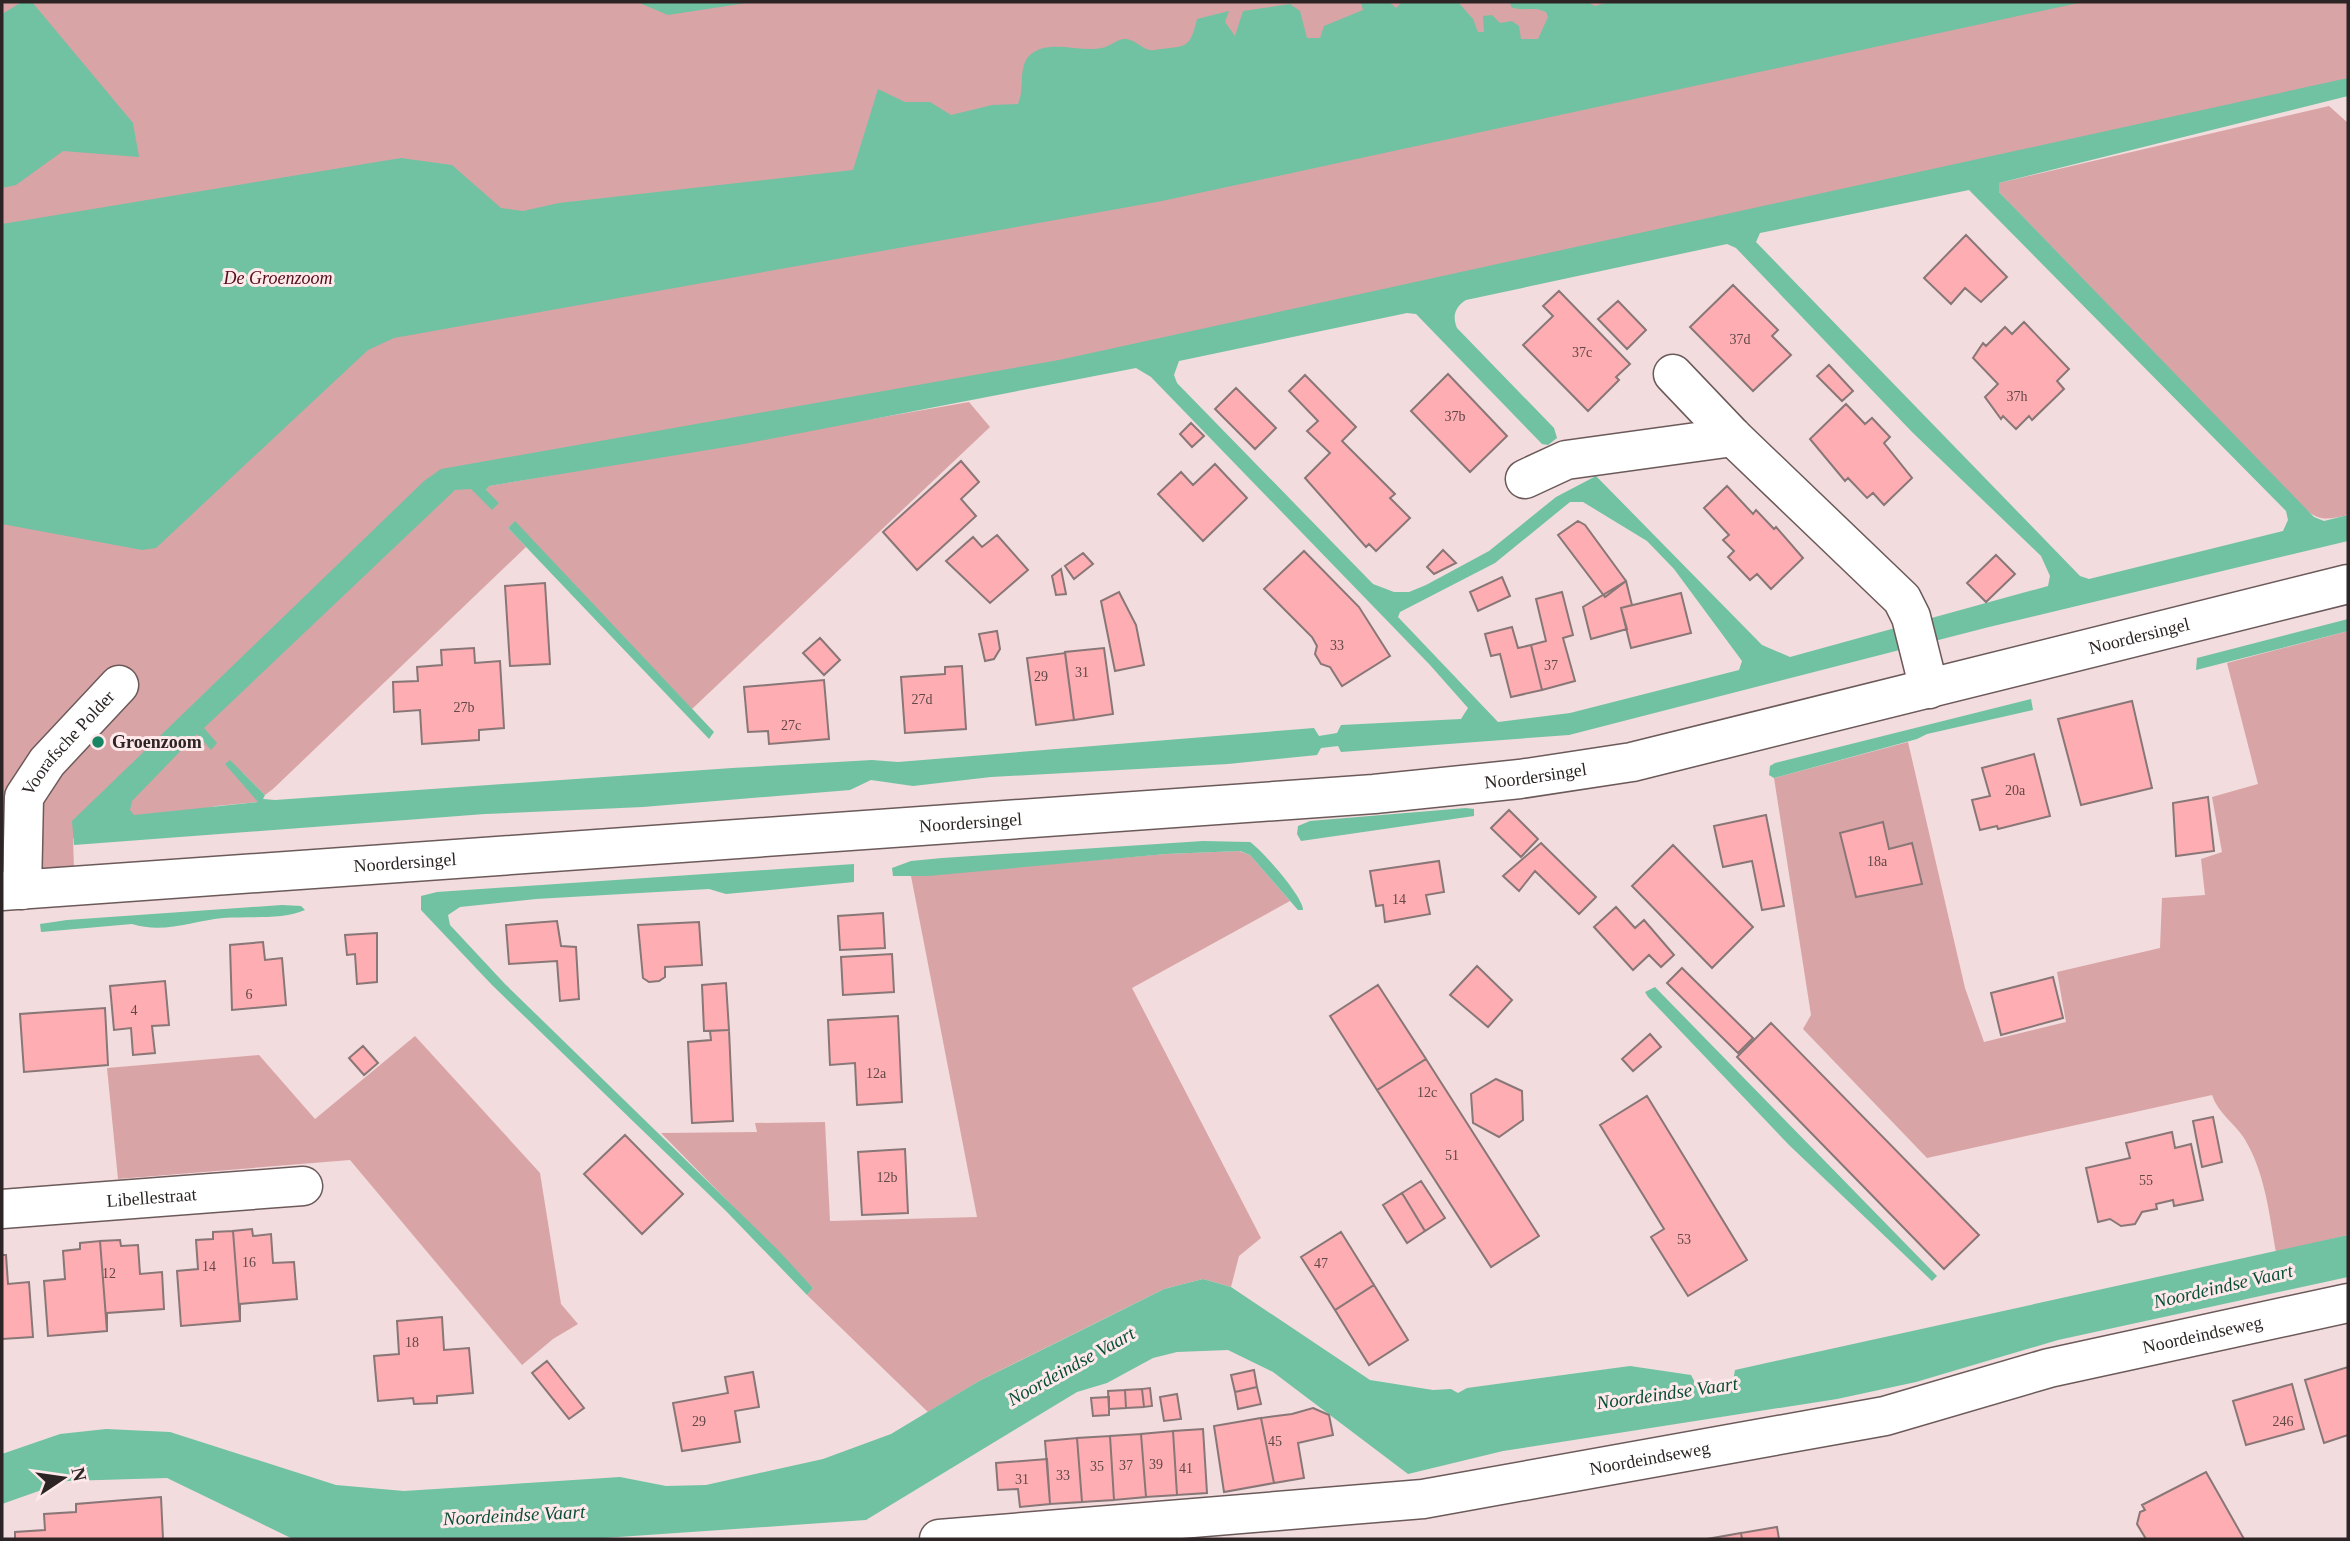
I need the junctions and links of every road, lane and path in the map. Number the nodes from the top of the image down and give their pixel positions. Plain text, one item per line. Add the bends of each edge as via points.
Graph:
1 (1673, 374) dead end
2 (1733, 437) junction
3 (1525, 480) dead end
4 (2348, 584) edge
5 (119, 685) dead end
6 (1929, 688) junction
7 (12, 890) edge
8 (303, 1186) dead end
9 (2, 1209) edge
10 (2348, 1303) edge
11 (939, 1539) edge

1 - 2 street
2 - 3 street via 1566,460
2 - 6 street via 1902,599
4 - 6 street, Noordersingel
5 - 7 street, Voorafsche Polder via 47,762 24,797
6 - 7 street, Noordersingel via 1632,762 1434,789
8 - 9 street, Libellestraat
10 - 11 street, Noordeindseweg via 2049,1368 1885,1416 1423,1499

